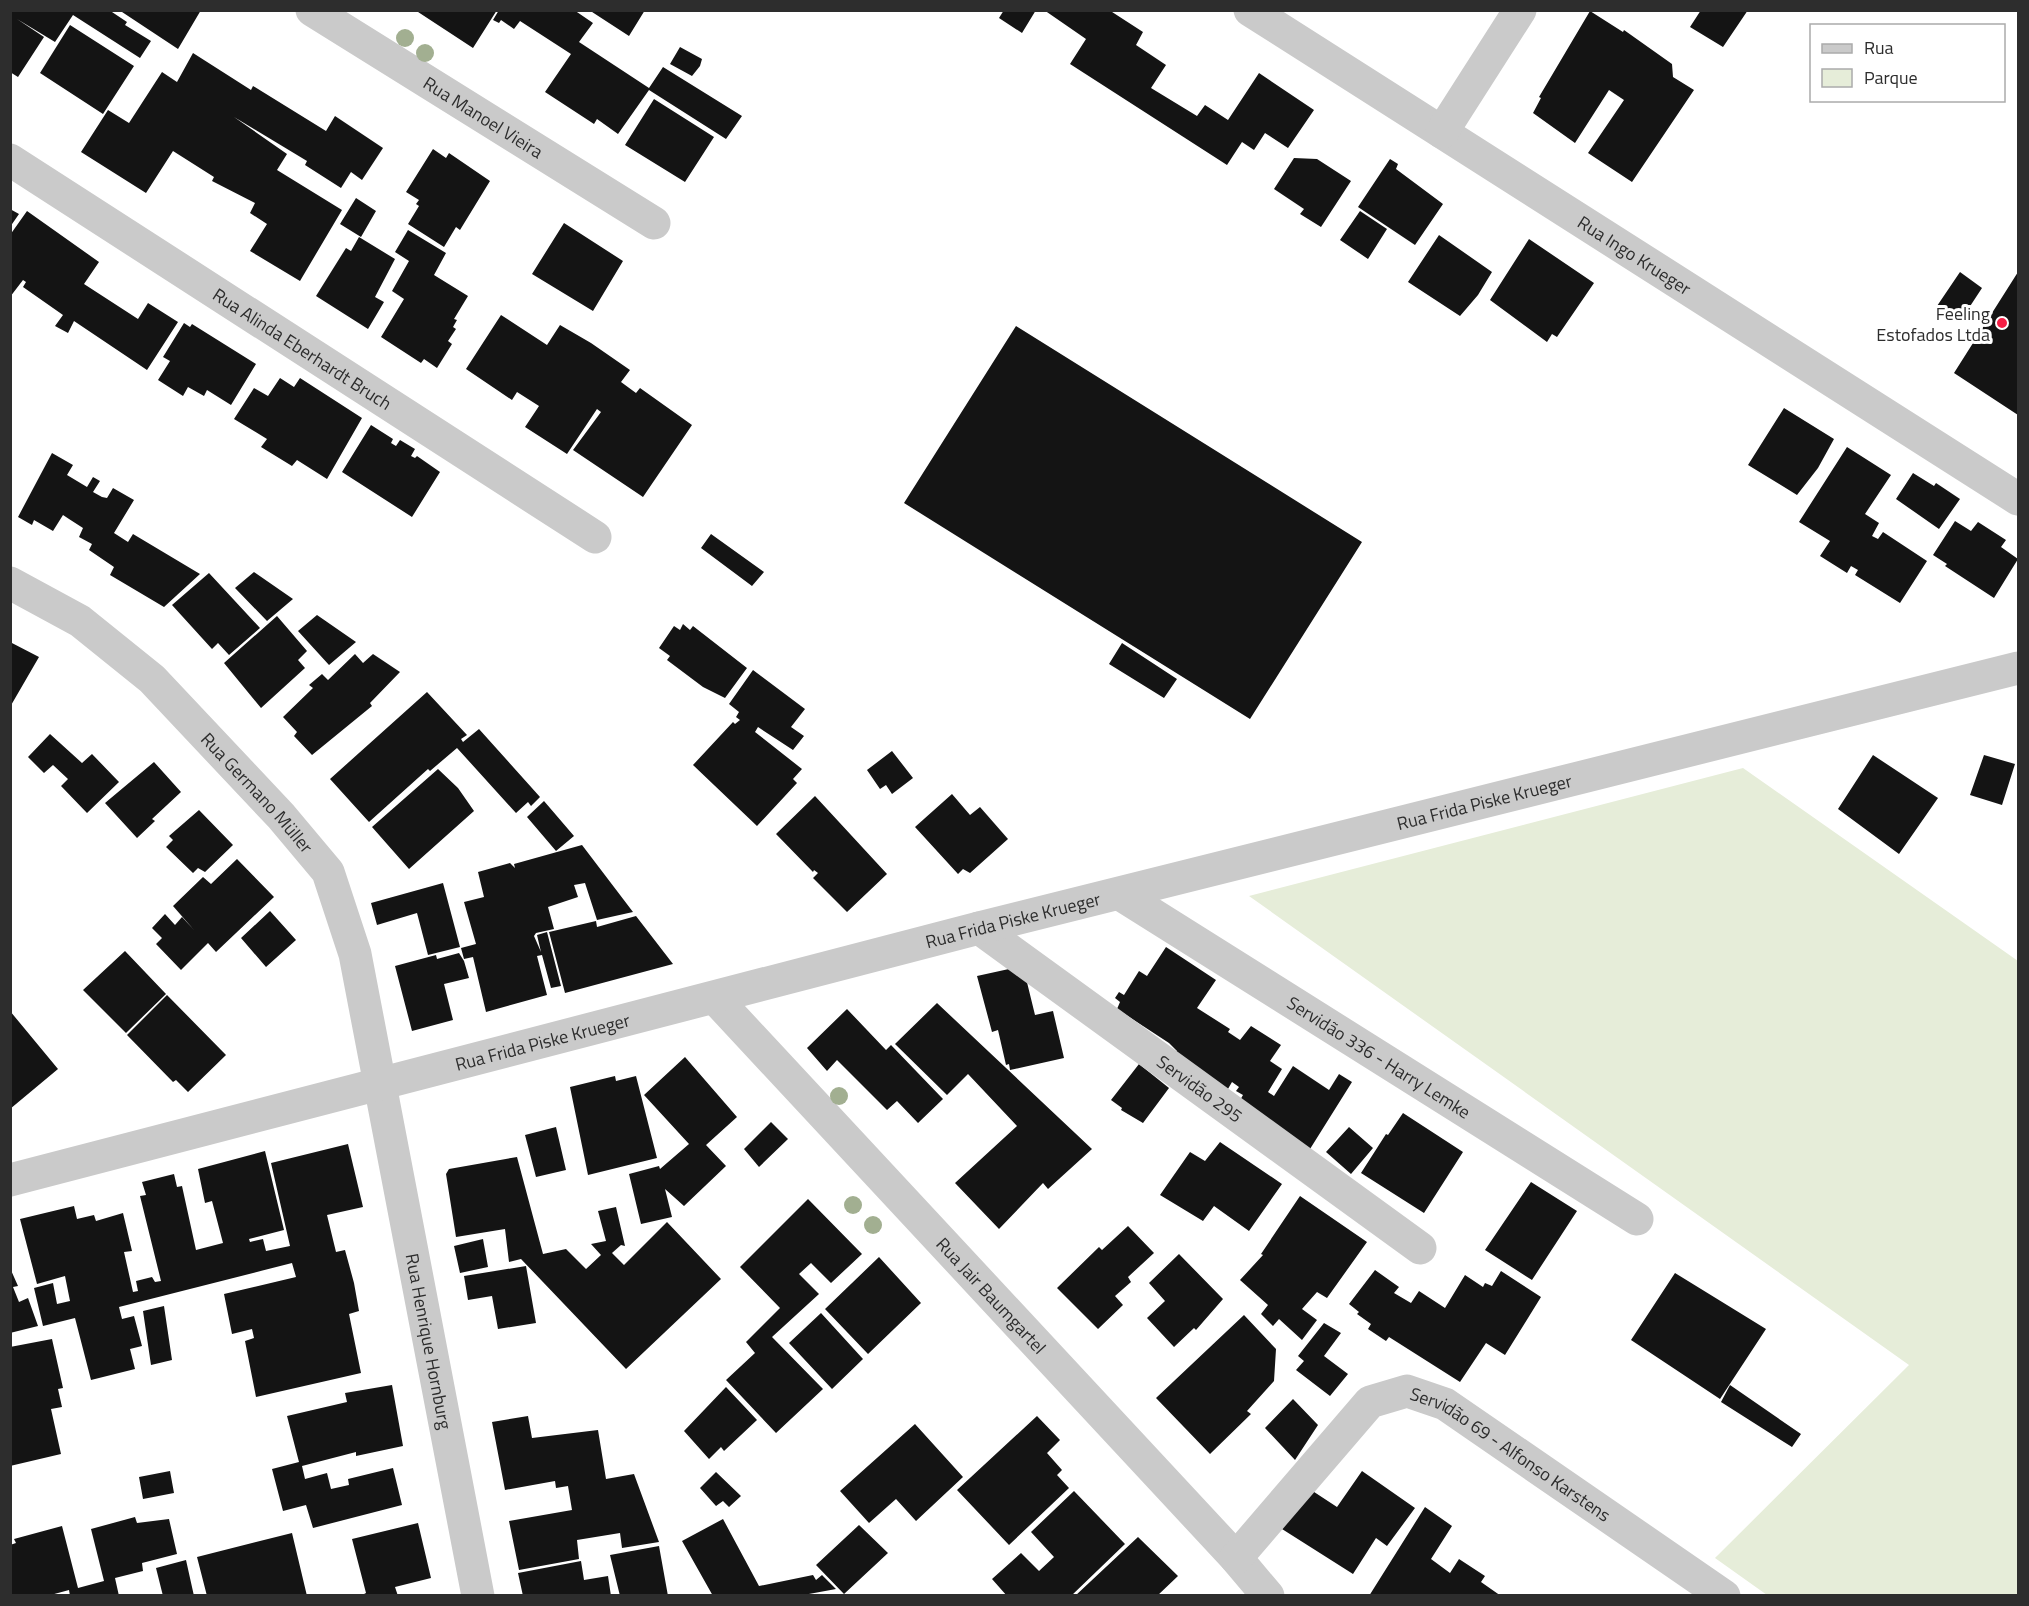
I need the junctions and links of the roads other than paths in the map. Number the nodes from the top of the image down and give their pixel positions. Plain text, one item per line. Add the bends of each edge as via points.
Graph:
1 (312, 10) edge
2 (1250, 10) edge
3 (1520, 10) edge
4 (1442, 132) junction
5 (10, 160) edge
6 (654, 223) dead end
7 (2019, 500) edge
8 (595, 537) dead end
9 (10, 583) edge
10 (2019, 668) edge
11 (1120, 894) junction
12 (979, 928) junction
13 (715, 998) junction
14 (382, 1084) junction
15 (10, 1180) edge
16 (1637, 1219) dead end
17 (1420, 1248) dead end
18 (1236, 1558) junction
19 (478, 1596) edge
20 (1268, 1596) edge
21 (1724, 1596) edge

1 - 6 street, Rua Manoel Vieira
2 - 4 street, Rua Ingo Krueger
3 - 4 street
4 - 7 street, Rua Ingo Krueger
5 - 8 street, Rua Alinda Eberhardt Bruch
9 - 14 street, Rua Germano Müller via 80,621 152,679 281,816 328,872 355,954
10 - 11 street, Rua Frida Piske Krueger
11 - 12 street, Rua Frida Piske Krueger
11 - 16 street, Servidão 336 - Harry Lemke
12 - 13 street, Rua Frida Piske Krueger
12 - 17 street, Servidão 295
13 - 14 street, Rua Frida Piske Krueger
13 - 18 street, Rua Jair Baumgartel
14 - 15 street, Rua Frida Piske Krueger
14 - 19 street, Rua Henrique Hornburg
18 - 20 street, Rua Jair Baumgartel
18 - 21 street, Servidão 69 - Alfonso Karstens via 1370,1402 1407,1390 1445,1404

